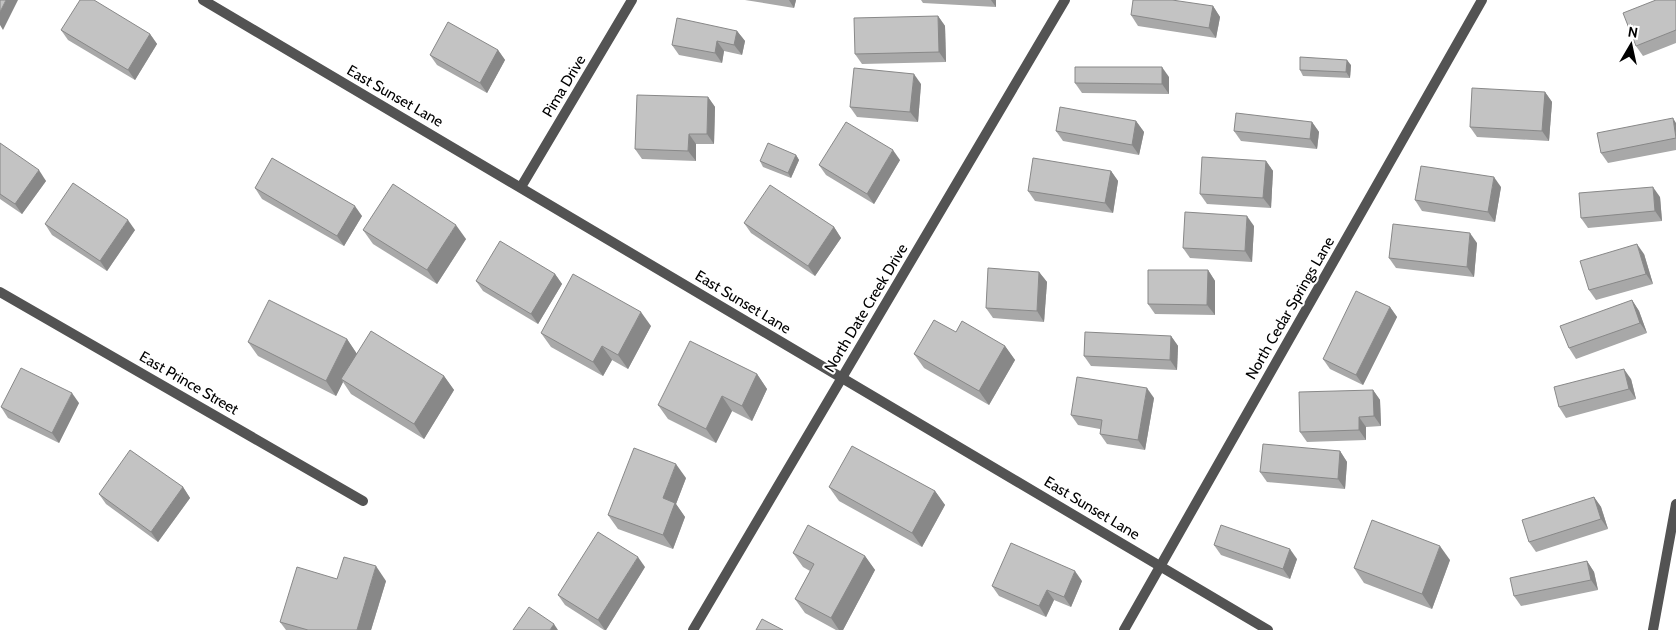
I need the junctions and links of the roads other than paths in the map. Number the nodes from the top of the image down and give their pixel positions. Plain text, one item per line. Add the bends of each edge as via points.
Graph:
1 (203, 0) edge
2 (632, 0) edge
3 (1065, 0) edge
4 (1482, 0) edge
5 (521, 187) junction
6 (0, 292) edge
7 (842, 378) junction
8 (363, 501) dead end
9 (1676, 504) edge
10 (1161, 566) junction
11 (693, 630) edge
12 (1124, 630) edge
13 (1268, 630) edge
14 (1653, 630) edge

1 - 5 street, East Sunset Lane
2 - 5 street, Pima Drive
3 - 7 street, North Date Creek Drive
4 - 10 street, North Cedar Springs Lane
5 - 7 street, East Sunset Lane
6 - 8 street, East Prince Street
7 - 10 street, East Sunset Lane
7 - 11 street, North Date Creek Drive
9 - 14 street
10 - 12 street, North Cedar Springs Lane
10 - 13 street, East Sunset Lane

